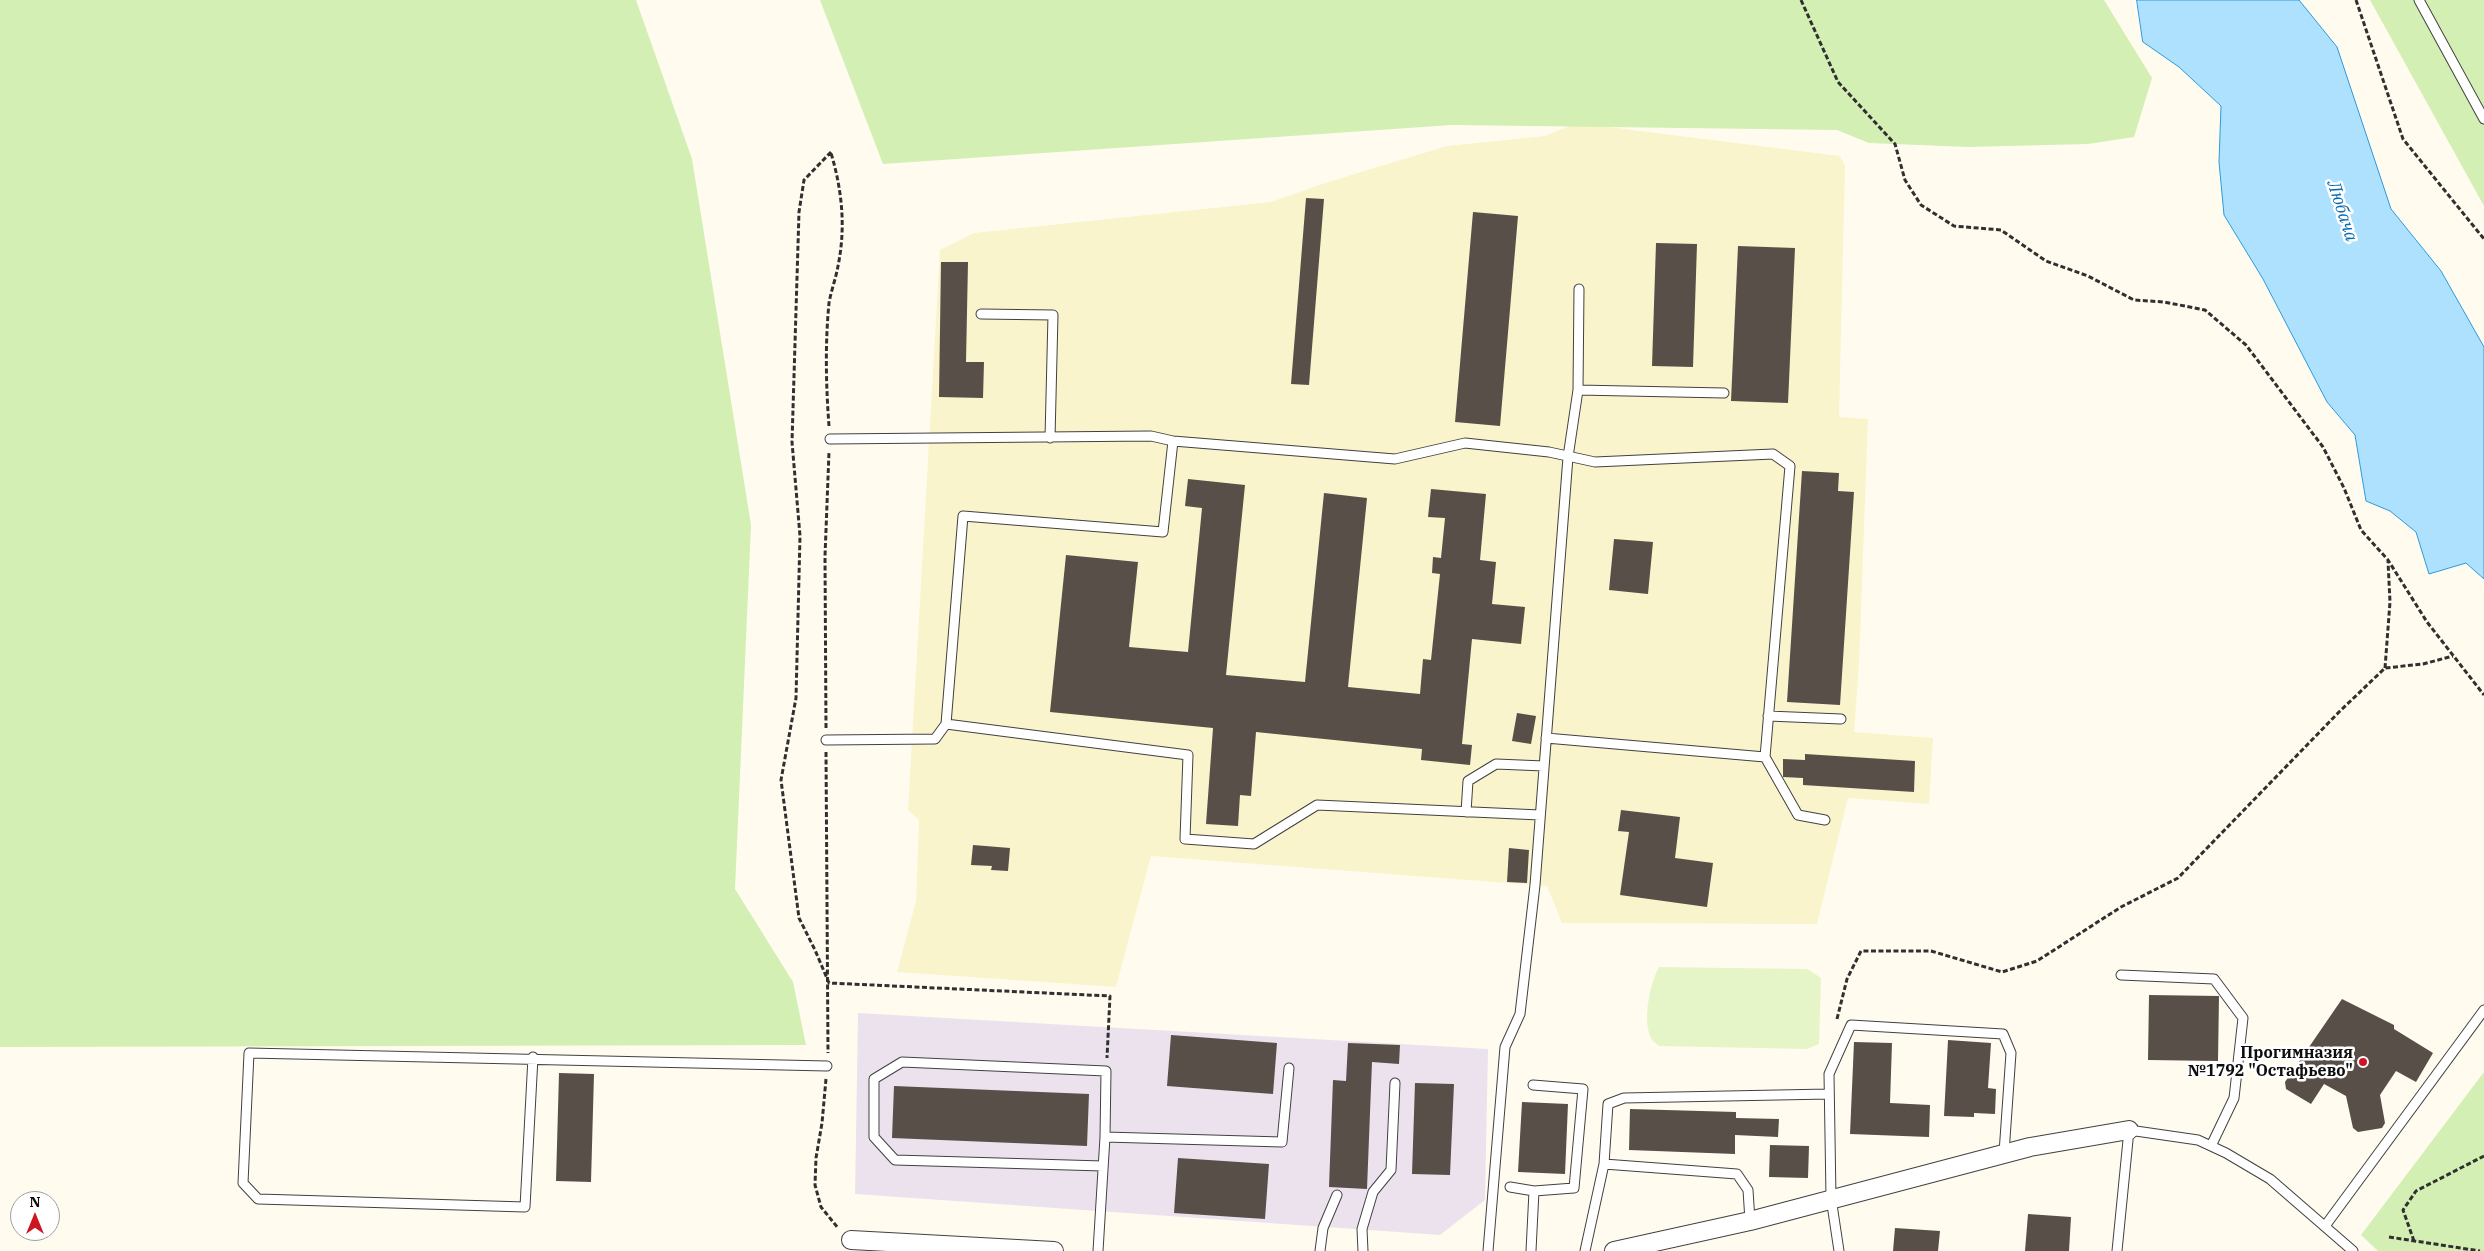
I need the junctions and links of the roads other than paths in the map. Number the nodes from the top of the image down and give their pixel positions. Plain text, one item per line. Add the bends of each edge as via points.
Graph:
1 (2419, 0) edge
2 (2484, 119) edge
3 (1579, 288) dead end
4 (982, 314) dead end
5 (1578, 390) junction
6 (1724, 394) dead end
7 (1050, 438) junction
8 (830, 439) road end
9 (1173, 441) junction
10 (1568, 457) junction
11 (1768, 716) junction
12 (1841, 719) dead end
13 (946, 724) junction
14 (1546, 738) junction
15 (826, 740) road end
16 (1765, 756) junction
17 (1544, 766) junction
18 (1466, 812) junction
19 (1540, 815) junction
20 (1825, 820) dead end
21 (2121, 975) dead end
22 (2484, 1010) edge
23 (533, 1057) junction
24 (828, 1066) road end
25 (1289, 1068) dead end
26 (1396, 1083) dead end
27 (1533, 1085) dead end
28 (1829, 1094) junction
29 (2129, 1130) junction
30 (1105, 1137) junction
31 (2211, 1146) junction
32 (2004, 1153) junction
33 (1604, 1164) junction
34 (1103, 1166) junction
35 (1510, 1187) dead end
36 (1534, 1191) junction
37 (1337, 1195) dead end
38 (1831, 1198) junction
39 (1750, 1221) junction
40 (2325, 1226) junction
41 (851, 1240) road end
42 (1054, 1251) edge
43 (1098, 1251) edge
44 (1320, 1251) edge
45 (1363, 1251) edge
46 (1488, 1251) edge
47 (1531, 1251) edge
48 (1585, 1251) edge
49 (1614, 1251) edge
50 (1839, 1251) edge
51 (2117, 1251) edge
52 (2353, 1251) edge

1 - 2 lane
3 - 5 lane
4 - 7 lane via 1053,315
5 - 6 lane
5 - 10 lane
7 - 8 lane
7 - 9 lane via 1151,436
9 - 10 lane via 1395,458 1465,444 1549,452
9 - 13 lane via 1163,532 963,516
10 - 11 lane via 1595,462 1773,454 1790,466
10 - 14 lane
11 - 12 lane
11 - 16 lane
13 - 15 lane via 935,739
13 - 18 lane via 1188,755 1185,839 1254,844 1317,805
14 - 16 lane
14 - 17 lane
16 - 20 lane via 1798,815
17 - 18 lane via 1496,764 1468,781
17 - 19 lane
18 - 19 lane
19 - 46 lane via 1520,1014 1505,1047
21 - 31 lane via 2214,979 2243,1018 2234,1098
22 - 40 lane
23 - 23 lane via 525,1206 258,1200 243,1183 249,1053
23 - 24 lane
25 - 30 lane via 1282,1142
26 - 45 lane via 1391,1170 1372,1192 1362,1229
27 - 36 lane via 1583,1089 1574,1188
28 - 32 lane via 1829,1074 1851,1025 2003,1034 2011,1053
28 - 33 lane via 1624,1098 1608,1104
28 - 38 lane
29 - 31 lane via 2198,1140
29 - 32 street
29 - 51 lane
30 - 34 lane
30 - 34 lane via 1106,1071 902,1062 874,1079 874,1137 895,1160
31 - 40 lane via 2270,1179
32 - 38 street
33 - 39 lane via 1737,1174 1748,1190
33 - 48 lane
34 - 43 lane
35 - 36 lane
36 - 47 lane
37 - 44 lane via 1323,1228
38 - 39 street
38 - 50 lane
39 - 49 street
40 - 52 lane
41 - 42 street

